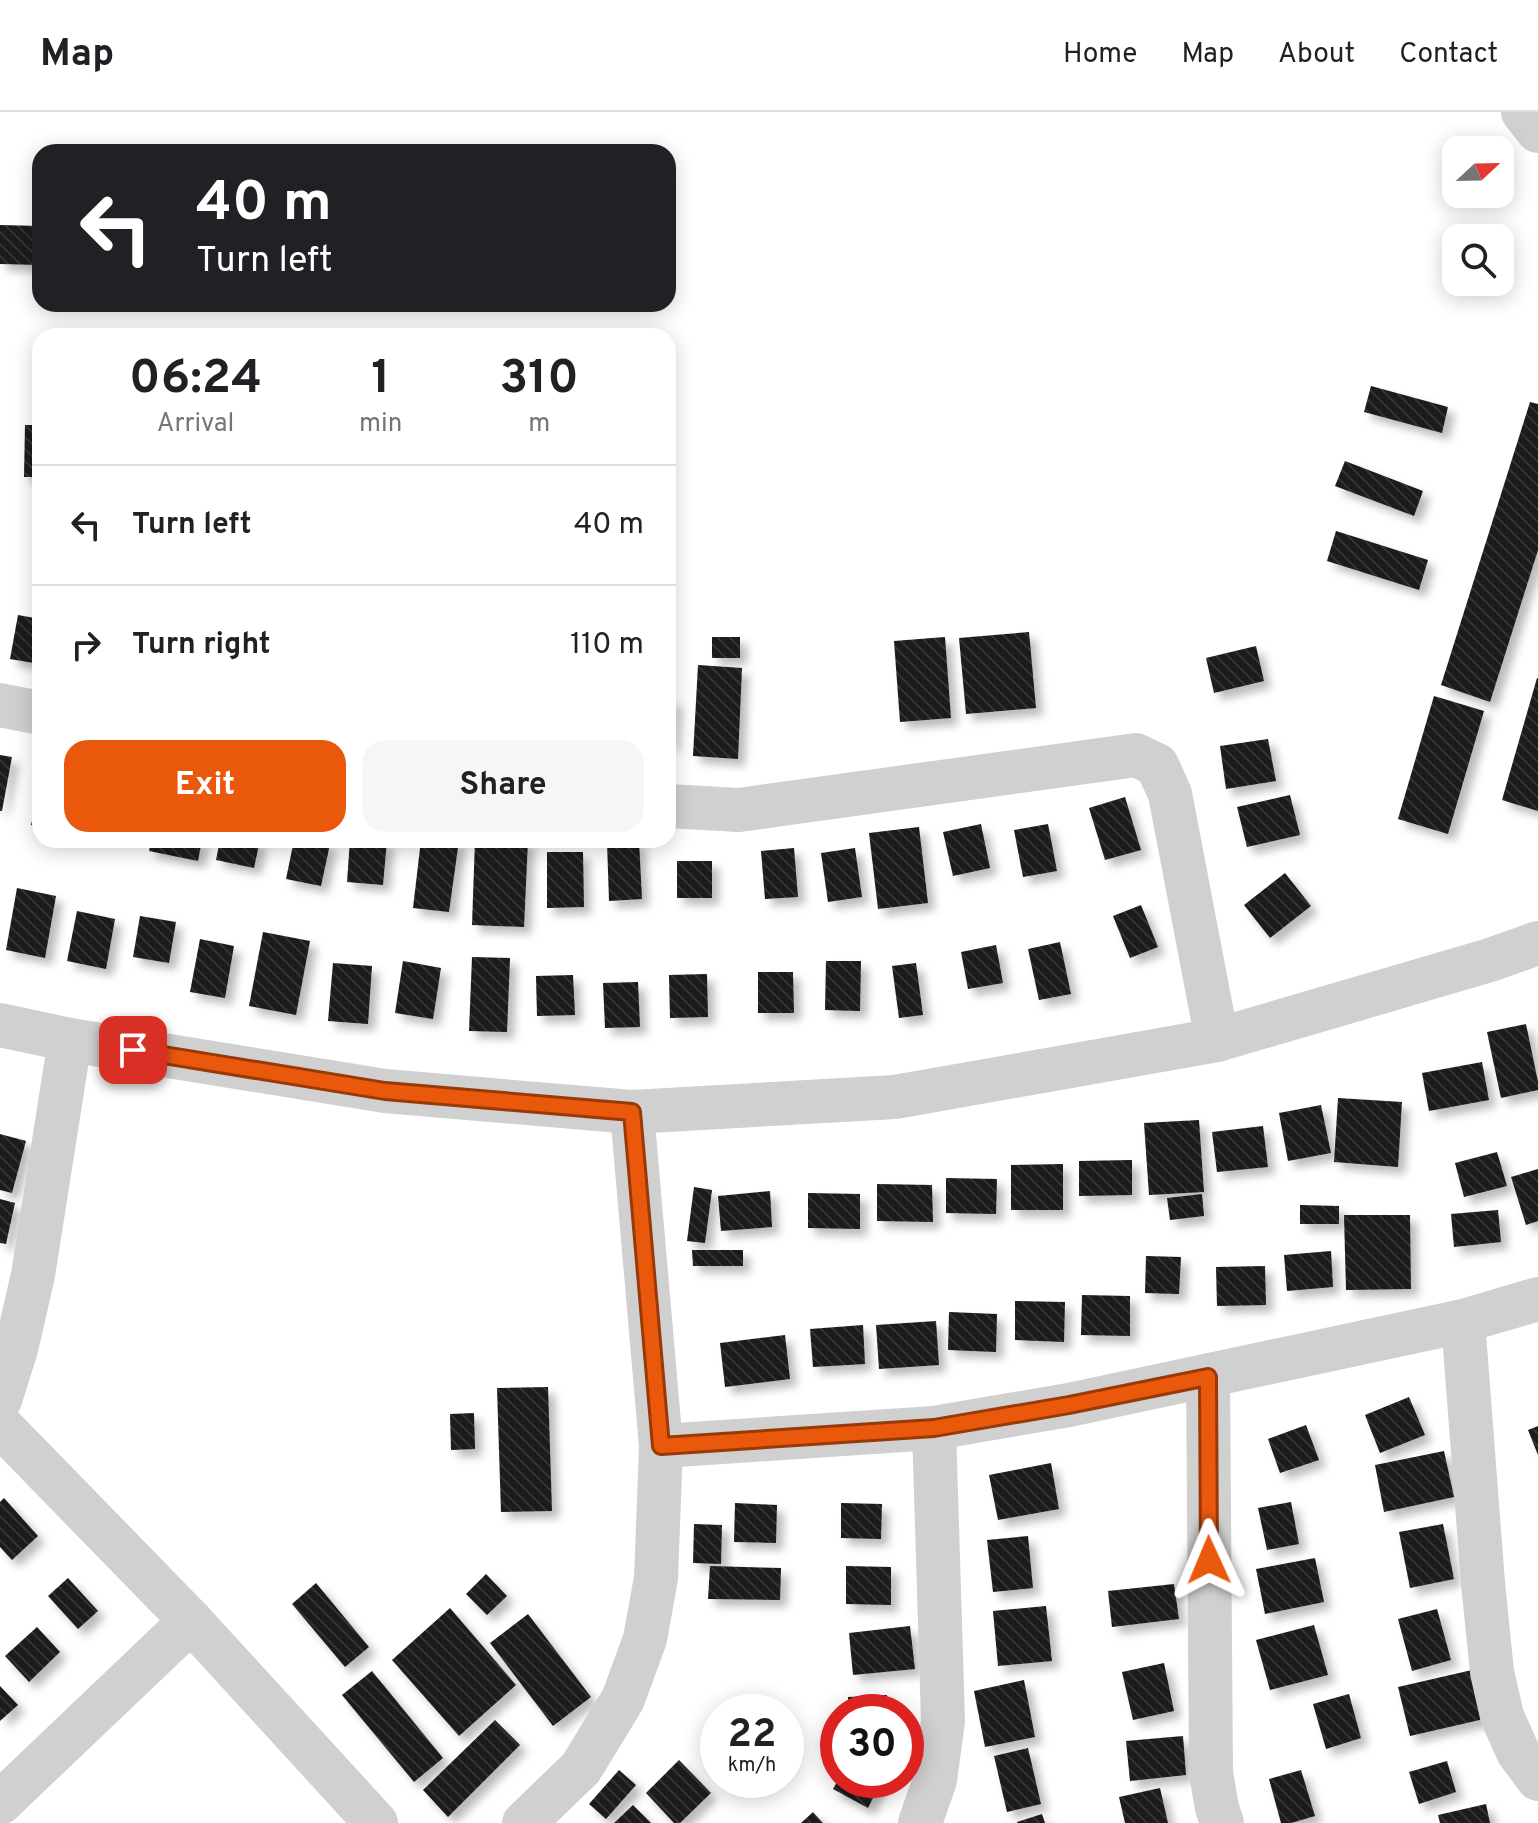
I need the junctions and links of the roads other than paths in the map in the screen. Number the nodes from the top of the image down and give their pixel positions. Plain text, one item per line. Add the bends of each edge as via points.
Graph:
1 (1523, 112) edge
2 (1538, 131) edge
3 (0, 705) edge
4 (32, 711) edge
5 (676, 806) edge
6 (1538, 943) edge
7 (0, 1025) edge
8 (70, 1040) junction
9 (1217, 1040) junction
10 (632, 1112) junction
11 (1538, 1299) edge
12 (1463, 1321) junction
13 (1208, 1377) junction
14 (0, 1400) edge
15 (0, 1425) edge
16 (934, 1428) junction
17 (661, 1446) junction
18 (191, 1621) junction
19 (1538, 1779) edge
20 (0, 1803) edge
21 (376, 1823) edge
22 (524, 1823) edge
23 (920, 1823) edge
24 (1222, 1823) edge

1 - 2 street
3 - 4 street
5 - 9 street via 739,810 1136,755 1157,765 1170,794
6 - 9 street
7 - 8 street
8 - 10 street via 385,1091
8 - 14 street via 33,1275
9 - 10 street via 895,1097
10 - 17 street
11 - 12 street
12 - 13 street
12 - 19 street via 1492,1672 1502,1716
13 - 16 street
13 - 24 street via 1211,1773
15 - 18 street
16 - 17 street
16 - 23 street via 943,1721 935,1780
17 - 22 street via 656,1578 645,1639 623,1699 581,1768
18 - 20 street
18 - 21 street

